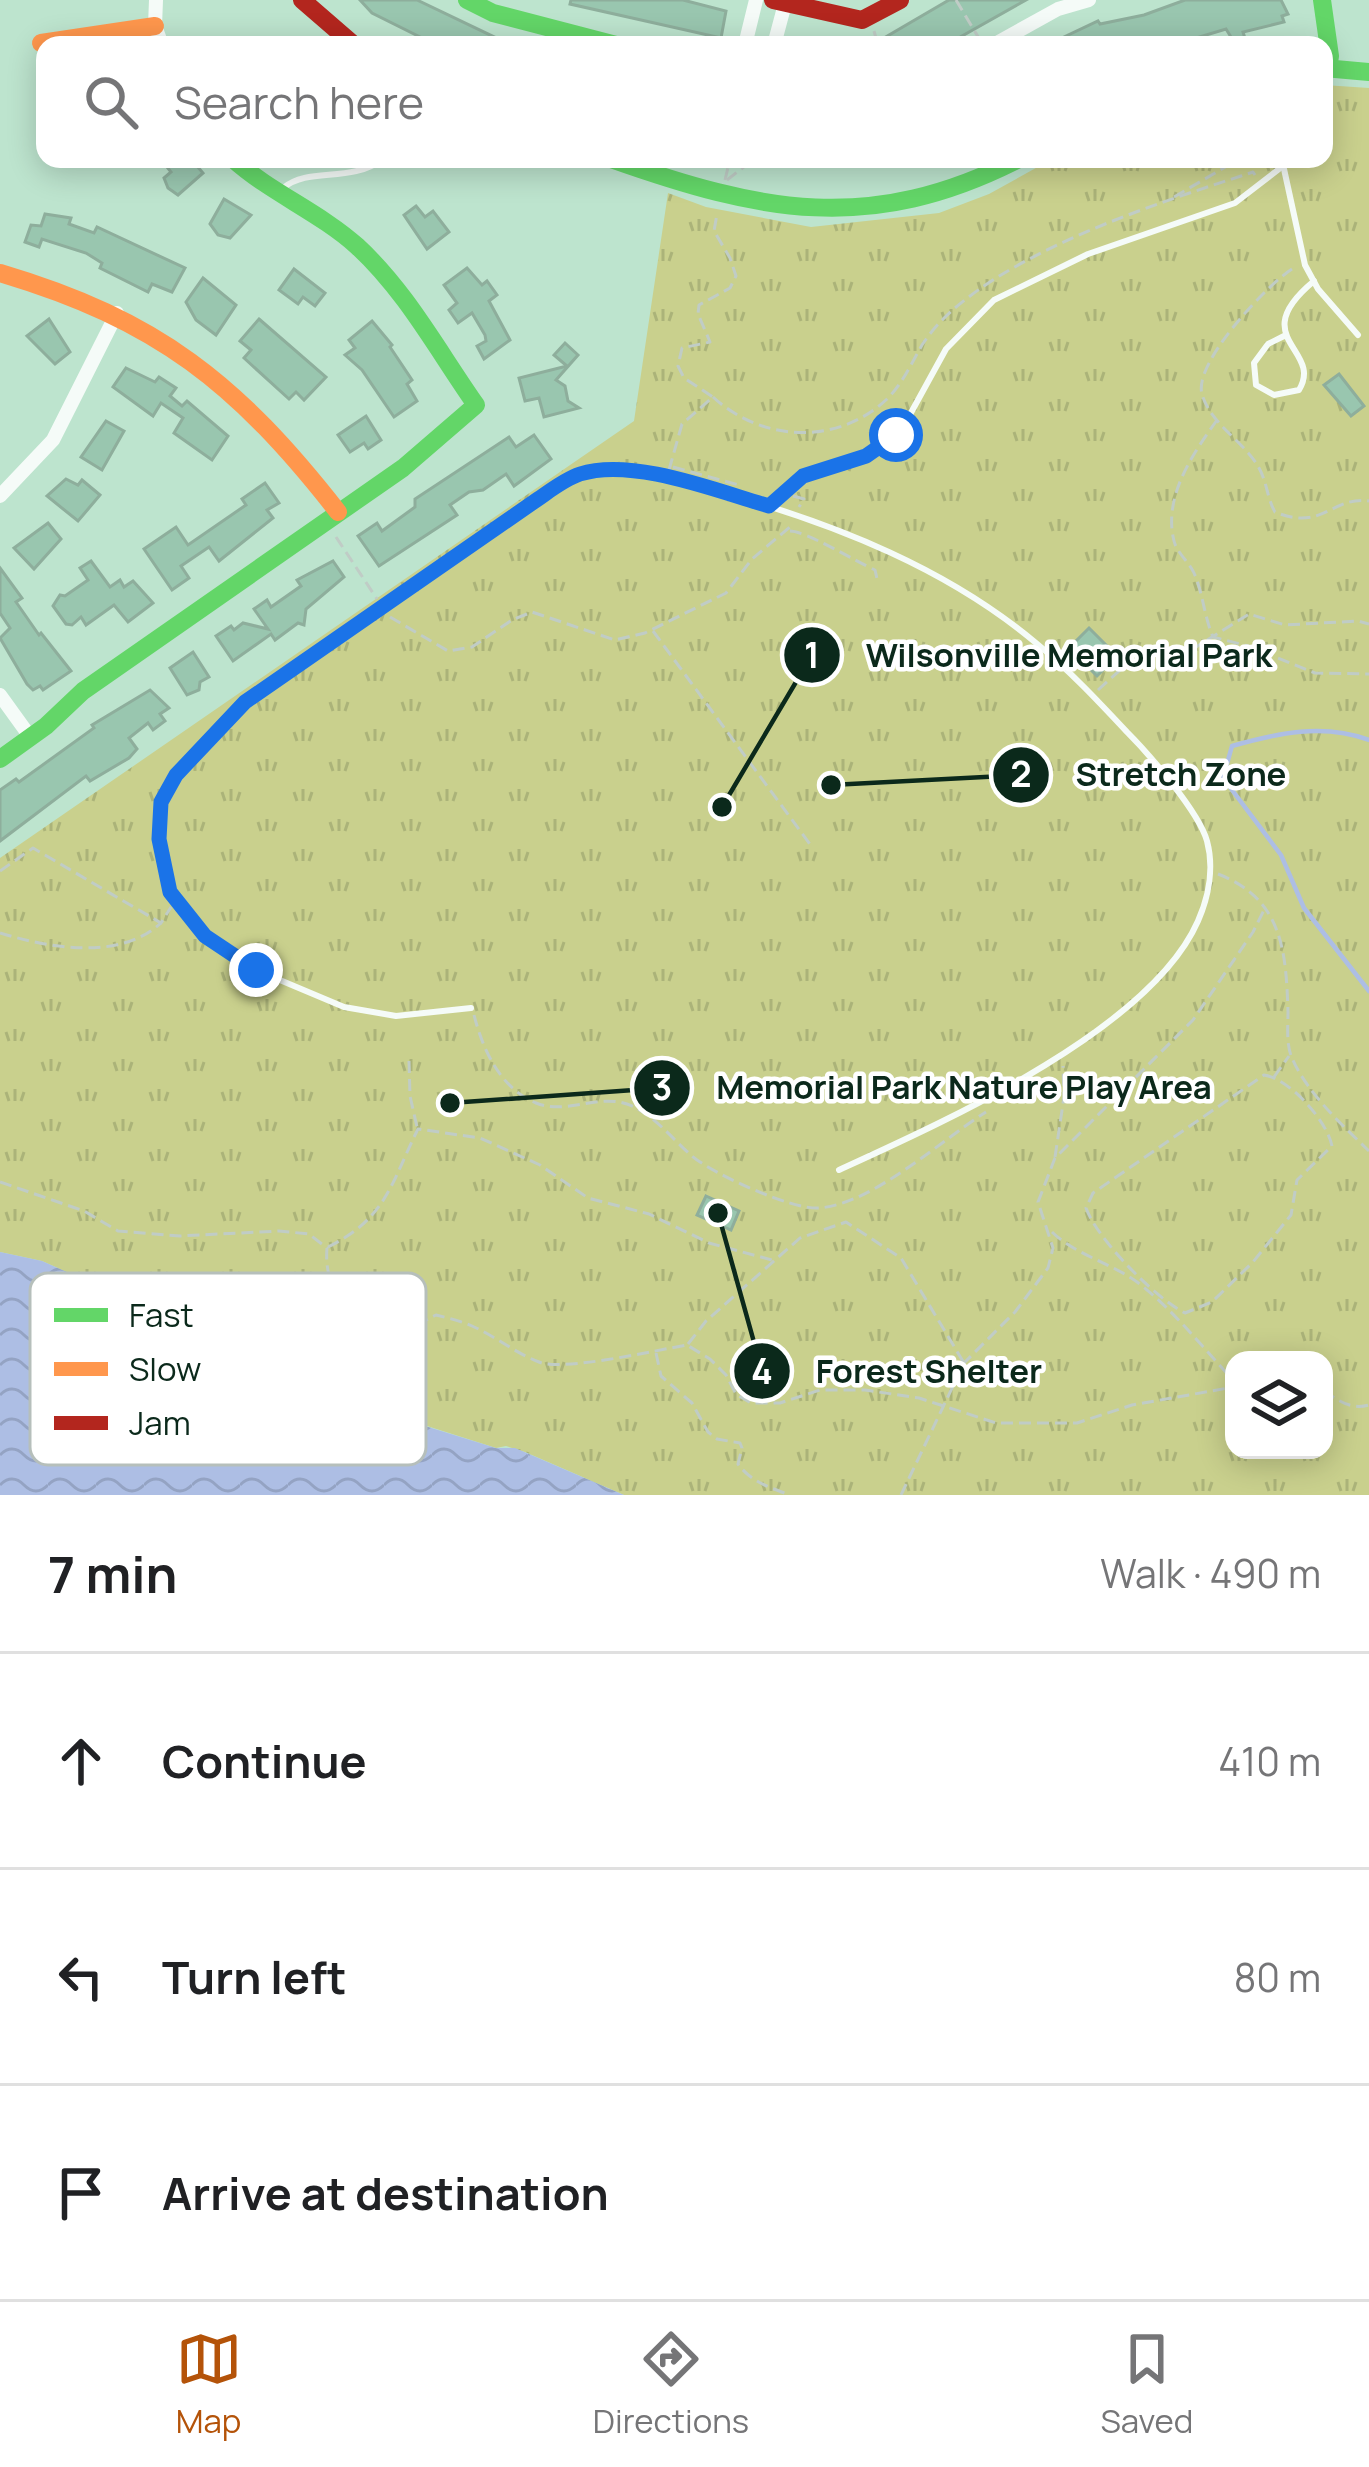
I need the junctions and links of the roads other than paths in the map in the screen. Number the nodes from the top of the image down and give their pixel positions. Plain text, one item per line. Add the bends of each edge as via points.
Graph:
1 (156, 0) edge
2 (302, 0) edge
3 (467, 0) edge
4 (756, 0) edge
5 (900, 0) edge
6 (1089, 0) edge
7 (1309, 0) edge
8 (1322, 0) edge
9 (781, 1) edge
10 (158, 36) edge
11 (344, 36) edge
12 (581, 36) edge
13 (747, 36) edge
14 (775, 36) edge
15 (1009, 36) edge
16 (1315, 36) edge
17 (1327, 36) edge
18 (1333, 69) edge
19 (1369, 72) edge
20 (244, 168) edge
21 (369, 168) edge
22 (638, 168) edge
23 (998, 168) edge
24 (1284, 169) joint
25 (276, 195) junction
26 (0, 273) edge
27 (1314, 281) junction
28 (116, 313) junction
29 (1358, 335) dead end
30 (1283, 336) junction
31 (0, 496) edge
32 (769, 506) junction
33 (338, 512) junction
34 (0, 695) edge
35 (31, 738) junction
36 (0, 760) edge
37 (472, 1008) road end
38 (839, 1170) dead end

1 - 10 street
2 - 11 street
3 - 12 street
4 - 13 street
5 - 9 street via 862,20
6 - 15 street
7 - 16 street
8 - 17 street
9 - 14 street
18 - 19 street
20 - 25 street
21 - 25 lane via 301,177
22 - 23 street via 722,196 826,209 941,193
24 - 27 lane
24 - 32 lane via 1218,210 1120,241 994,299 946,349 883,447 803,476
25 - 33 street via 369,257 476,405
26 - 28 street
27 - 29 lane
27 - 30 lane via 1287,312
28 - 31 street via 53,440
28 - 33 street via 172,343 233,391
30 - 30 lane via 1305,374 1299,390 1274,395 1256,385 1254,363
32 - 37 lane via 667,477 602,470 570,478 245,702 176,775 161,802 163,870 205,936 256,970 344,1007 396,1016
32 - 38 lane via 948,583 1034,641 1153,759 1206,838 1210,872 1184,949 1136,1000 948,1120
33 - 35 street via 83,691
34 - 35 street
35 - 36 street

